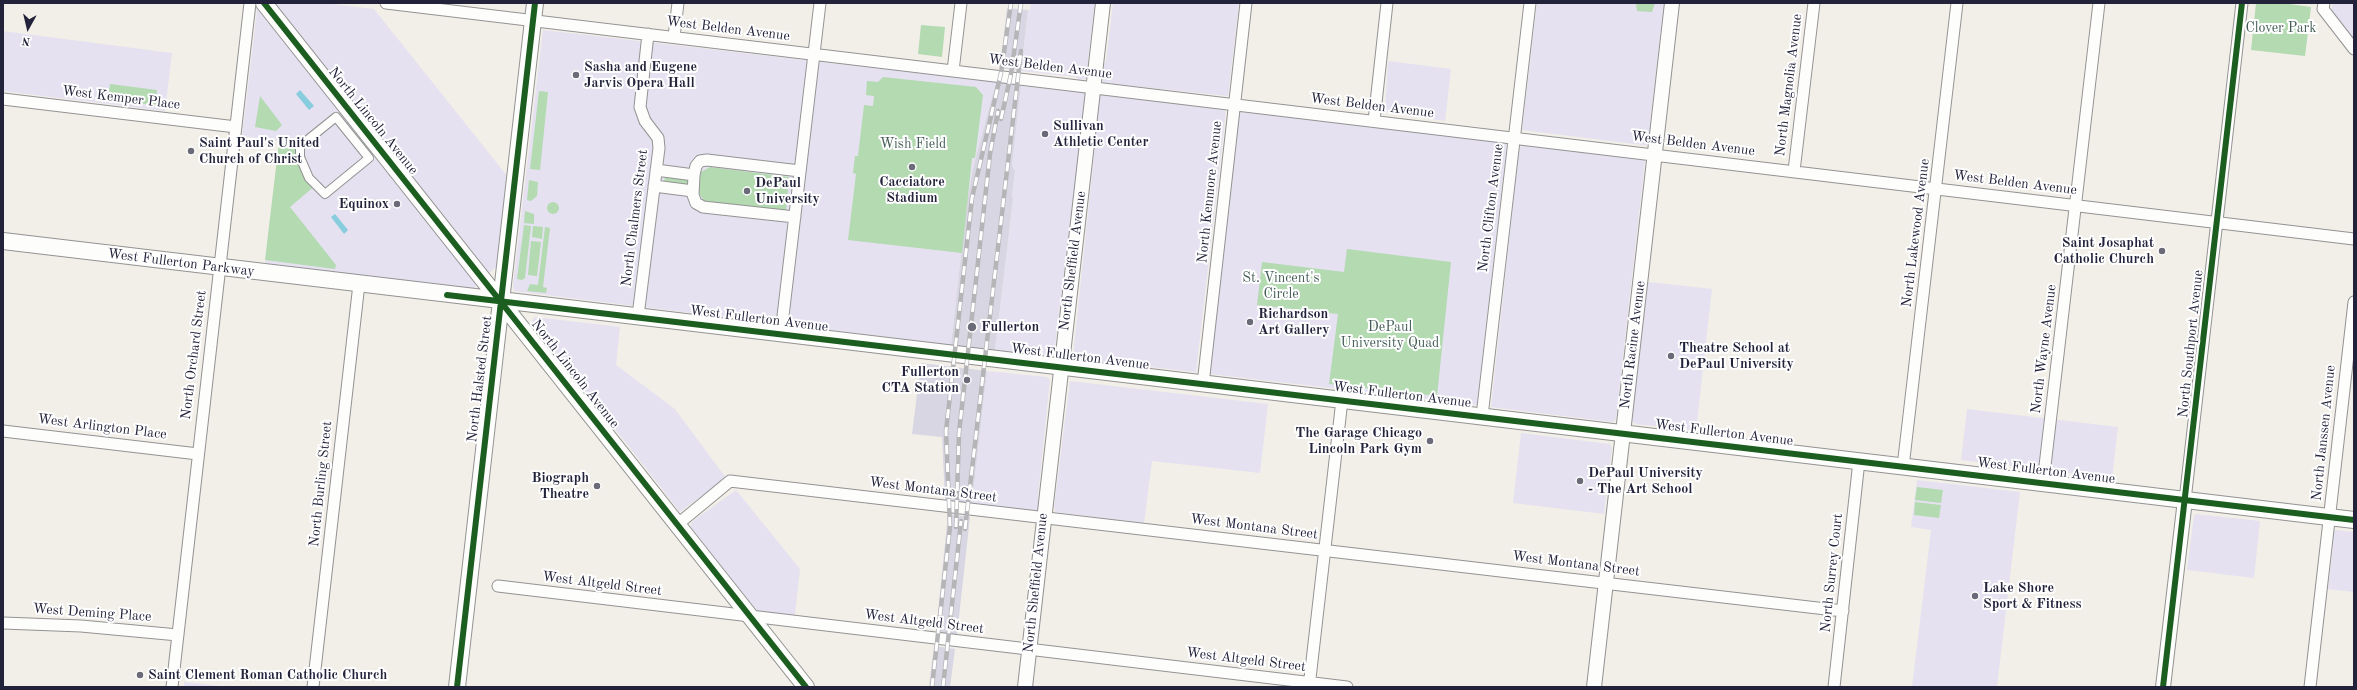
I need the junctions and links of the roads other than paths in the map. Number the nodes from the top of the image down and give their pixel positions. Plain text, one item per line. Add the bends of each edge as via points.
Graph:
1 (250, 3) edge
2 (264, 3) edge
3 (390, 3) edge
4 (535, 3) edge
5 (678, 3) edge
6 (820, 3) edge
7 (961, 3) edge
8 (1103, 3) edge
9 (1246, 3) edge
10 (1387, 3) edge
11 (1530, 3) edge
12 (1672, 3) edge
13 (1814, 3) edge
14 (1957, 3) edge
15 (2099, 3) edge
16 (2242, 3) edge
17 (2324, 3) edge
18 (533, 20) junction
19 (648, 34) junction
20 (674, 38) junction
21 (2354, 48) edge
22 (814, 54) junction
23 (953, 71) junction
24 (1094, 88) junction
25 (3, 99) edge
26 (1235, 104) junction
27 (1374, 121) junction
28 (236, 127) junction
29 (1514, 138) junction
30 (1655, 154) junction
31 (369, 158) joint
32 (656, 170) junction
33 (800, 171) junction
34 (1794, 171) junction
35 (694, 175) junction
36 (654, 186) junction
37 (1936, 188) junction
38 (693, 191) junction
39 (2075, 205) junction
40 (795, 217) junction
41 (2217, 222) junction
42 (2354, 238) edge
43 (3, 241) edge
44 (220, 267) junction
45 (358, 284) junction
46 (501, 301) junction
47 (2354, 302) edge
48 (638, 316) junction
49 (781, 334) junction
50 (1060, 367) junction
51 (1203, 384) junction
52 (1342, 400) junction
53 (1482, 416) junction
54 (3, 431) edge
55 (1623, 433) junction
56 (198, 454) junction
57 (1860, 461) junction
58 (1903, 466) junction
59 (2043, 483) junction
60 (2185, 500) junction
61 (1043, 518) junction
62 (2330, 518) junction
63 (2354, 520) edge
64 (678, 524) junction
65 (1325, 550) junction
66 (1606, 582) junction
67 (498, 586) dead end
68 (1843, 611) junction
69 (751, 616) junction
70 (3, 623) edge
71 (178, 635) junction
72 (1029, 649) junction
73 (1309, 685) edge
74 (172, 687) edge
75 (313, 687) edge
76 (457, 687) edge
77 (806, 687) edge
78 (1025, 687) edge
79 (1347, 687) edge
80 (1594, 687) edge
81 (1834, 687) edge
82 (2163, 687) edge
83 (2310, 687) edge

1 - 28 street, North Orchard Street
2 - 46 main road, North Lincoln Avenue
3 - 18 street, West Belden Avenue
4 - 18 main road, North Halsted Street
5 - 20 street
6 - 22 street
7 - 23 street
8 - 24 street, North Sheffield Avenue
9 - 26 street, North Kenmore Avenue
10 - 27 street
11 - 29 street, North Clifton Avenue
12 - 30 street, North Racine Avenue
13 - 34 street, North Magnolia Avenue
14 - 37 street, North Lakewood Avenue
15 - 39 street, North Wayne Avenue
16 - 41 street, North Southport Avenue
17 - 21 street via 2323,9
18 - 19 street, West Belden Avenue
18 - 46 main road, North Halsted Street
19 - 20 street, West Belden Avenue
19 - 32 street, North Chalmers Street via 640,107 645,121 658,138
20 - 22 street, West Belden Avenue
22 - 23 street, West Belden Avenue
22 - 33 street
23 - 24 street, West Belden Avenue
24 - 26 street, West Belden Avenue
24 - 50 street, North Sheffield Avenue
25 - 28 street, West Kemper Place
26 - 27 street, West Belden Avenue
26 - 51 street, North Kenmore Avenue
27 - 29 street, West Belden Avenue
28 - 44 street, North Orchard Street
29 - 30 street, West Belden Avenue
29 - 53 street, North Clifton Avenue
30 - 34 street, West Belden Avenue
30 - 55 street, North Racine Avenue
31 - 31 street via 336,117 300,146 300,157 309,178 326,194
32 - 35 street
32 - 36 street, North Chalmers Street
33 - 35 street via 707,160 700,161
33 - 40 street
34 - 37 street, West Belden Avenue
35 - 38 street
36 - 38 street
36 - 48 street, North Chalmers Street
37 - 39 street, West Belden Avenue
37 - 58 street, North Lakewood Avenue
38 - 40 street via 696,203 703,207
39 - 41 street, West Belden Avenue
39 - 59 street, North Wayne Avenue
40 - 49 street
41 - 42 street, West Belden Avenue
41 - 60 street, North Southport Avenue
43 - 44 main road, West Fullerton Parkway
44 - 45 main road, West Fullerton Parkway
44 - 56 street, North Orchard Street
45 - 46 main road, West Fullerton Avenue
45 - 75 street, North Burling Street
46 - 48 main road, West Fullerton Avenue
46 - 64 main road, North Lincoln Avenue
46 - 76 main road, North Halsted Street
47 - 62 street, North Janssen Avenue
48 - 49 main road, West Fullerton Avenue
49 - 50 main road, West Fullerton Avenue
50 - 51 main road, West Fullerton Avenue
50 - 61 street, North Sheffield Avenue
51 - 52 main road, West Fullerton Avenue
52 - 53 main road, West Fullerton Avenue
52 - 65 street
53 - 55 main road, West Fullerton Avenue
54 - 56 street, West Arlington Place
55 - 57 main road, West Fullerton Avenue
55 - 66 street, North Racine Avenue
56 - 71 street, North Orchard Street
57 - 58 main road, West Fullerton Avenue
57 - 68 street, North Surrey Court
58 - 59 main road, West Fullerton Avenue
59 - 60 main road, West Fullerton Avenue
60 - 62 main road, West Fullerton Avenue
60 - 82 street, North Southport Avenue
61 - 64 street, West Montana Street via 730,481
61 - 65 street, West Montana Street
61 - 72 street, North Sheffield Avenue
62 - 63 main road, West Fullerton Avenue
62 - 83 street, North Janssen Avenue
64 - 69 main road, North Lincoln Avenue
65 - 66 street, West Montana Street
65 - 73 street
66 - 68 street, West Montana Street
66 - 80 street, North Racine Avenue
67 - 69 street, West Altgeld Street
68 - 81 street, North Surrey Court
69 - 72 street, West Altgeld Street
69 - 77 main road, North Lincoln Avenue
70 - 71 street, West Deming Place via 81,626
71 - 74 street, North Orchard Street
72 - 73 street, West Altgeld Street
72 - 78 street, North Sheffield Avenue
73 - 79 street, West Altgeld Street

